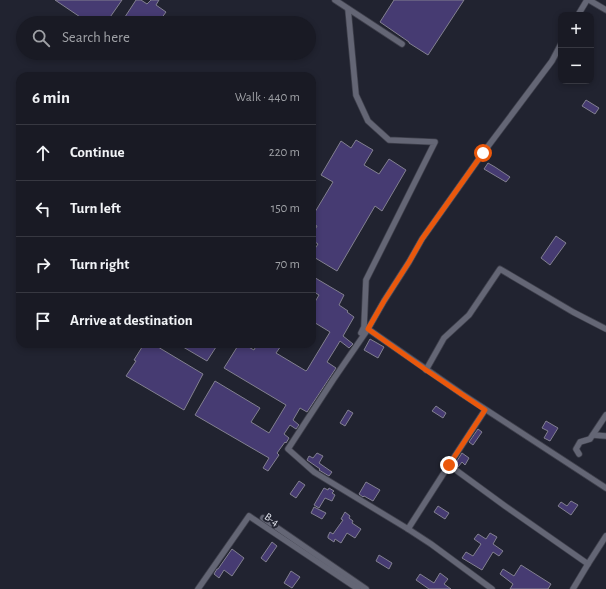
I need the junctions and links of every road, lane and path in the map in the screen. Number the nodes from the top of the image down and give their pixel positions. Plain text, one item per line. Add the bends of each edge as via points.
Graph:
1 (335, 0) edge
2 (588, 0) edge
3 (348, 9) junction
4 (606, 10) edge
5 (580, 12) edge
6 (402, 44) dead end
7 (559, 48) edge
8 (368, 329) junction
9 (606, 329) edge
10 (426, 370) junction
11 (333, 380) junction
12 (485, 410) junction
13 (606, 415) edge
14 (593, 435) junction
15 (606, 436) edge
16 (579, 454) dead end
17 (449, 465) junction
18 (606, 488) edge
19 (263, 518) dead end
20 (408, 529) junction
21 (606, 536) edge
22 (588, 564) junction
23 (198, 589) edge
24 (358, 589) edge
25 (366, 589) edge
26 (492, 589) edge
27 (573, 589) edge

1 - 3 street
2 - 4 street
2 - 5 street
3 - 6 street
3 - 11 street via 356,95 368,121 389,140 435,142 366,280 364,327
7 - 8 street via 422,239
8 - 10 street
8 - 11 street
9 - 10 street via 500,269 469,315 444,338
10 - 12 street
11 - 20 street via 288,449 314,472
12 - 17 street
12 - 18 street
13 - 14 street
14 - 15 street
14 - 16 street via 590,439 580,442 576,449
17 - 20 street
17 - 22 street
19 - 25 street
20 - 26 street
21 - 22 street
22 - 27 street
23 - 24 street, B-4 via 249,516

